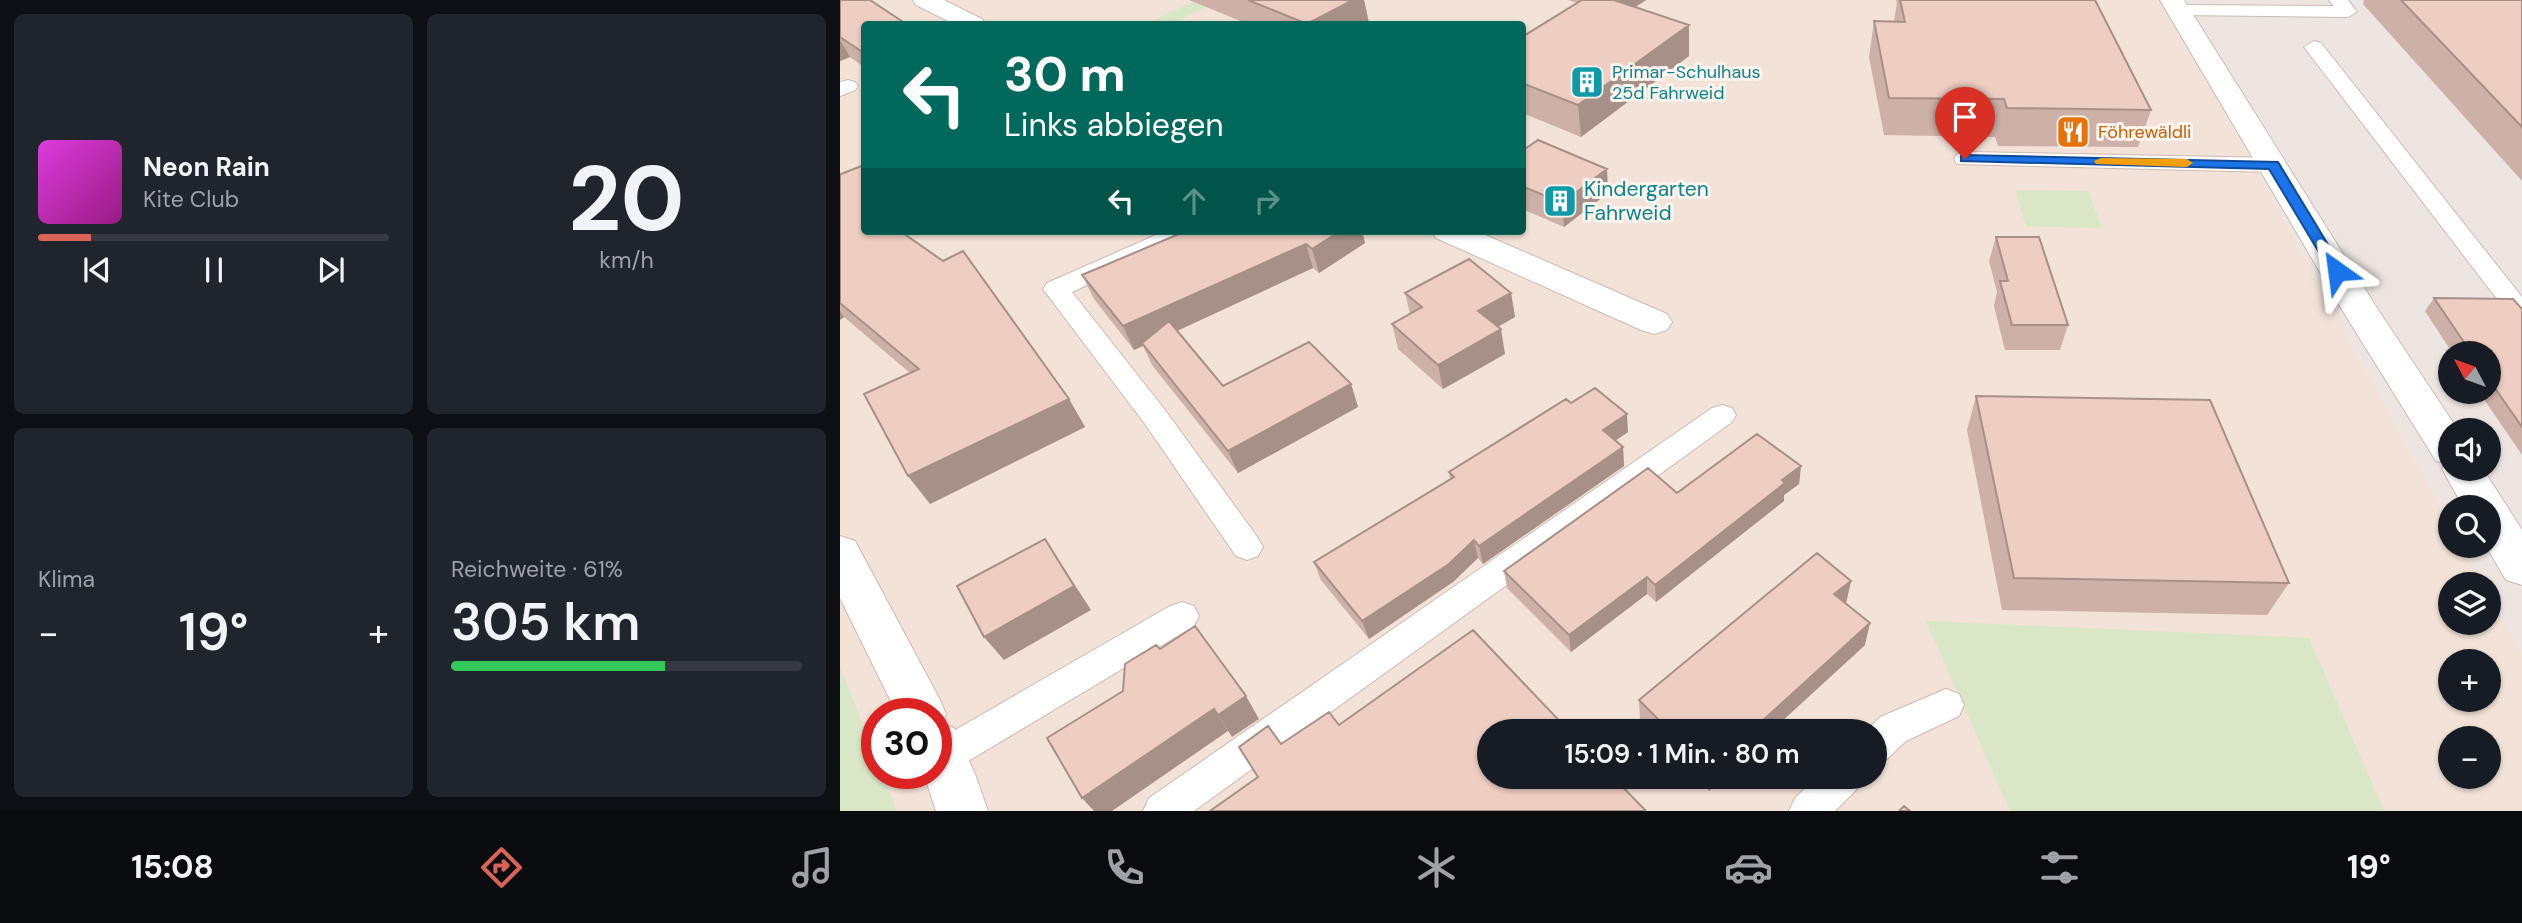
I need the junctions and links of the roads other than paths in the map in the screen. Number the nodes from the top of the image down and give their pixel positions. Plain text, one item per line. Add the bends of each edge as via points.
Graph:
1 (925, 0) edge
2 (2338, 0) edge
3 (2176, 5) edge
4 (967, 21) edge
5 (2314, 47) dead end
6 (1965, 159) dead end
7 (2274, 165) junction
8 (1176, 235) edge
9 (1457, 235) edge
10 (2522, 314) edge
11 (1654, 322) dead end
12 (1722, 415) dead end
13 (2438, 431) edge
14 (2501, 533) edge
15 (1247, 547) dead end
16 (840, 554) edge
17 (2522, 566) edge
18 (1182, 616) dead end
19 (913, 698) edge
20 (1946, 705) dead end
21 (952, 729) edge
22 (1887, 735) edge
23 (952, 786) edge
24 (1831, 789) edge
25 (962, 811) edge
26 (1162, 811) edge
27 (1808, 811) edge

1 - 4 street
2 - 3 lane via 2348,12
3 - 7 street
5 - 10 lane
6 - 7 lane
7 - 13 street
8 - 15 lane via 1056,289 1155,416
9 - 11 street
12 - 26 lane
14 - 17 street
16 - 19 street
18 - 21 lane
20 - 22 lane
23 - 25 street
24 - 27 lane

